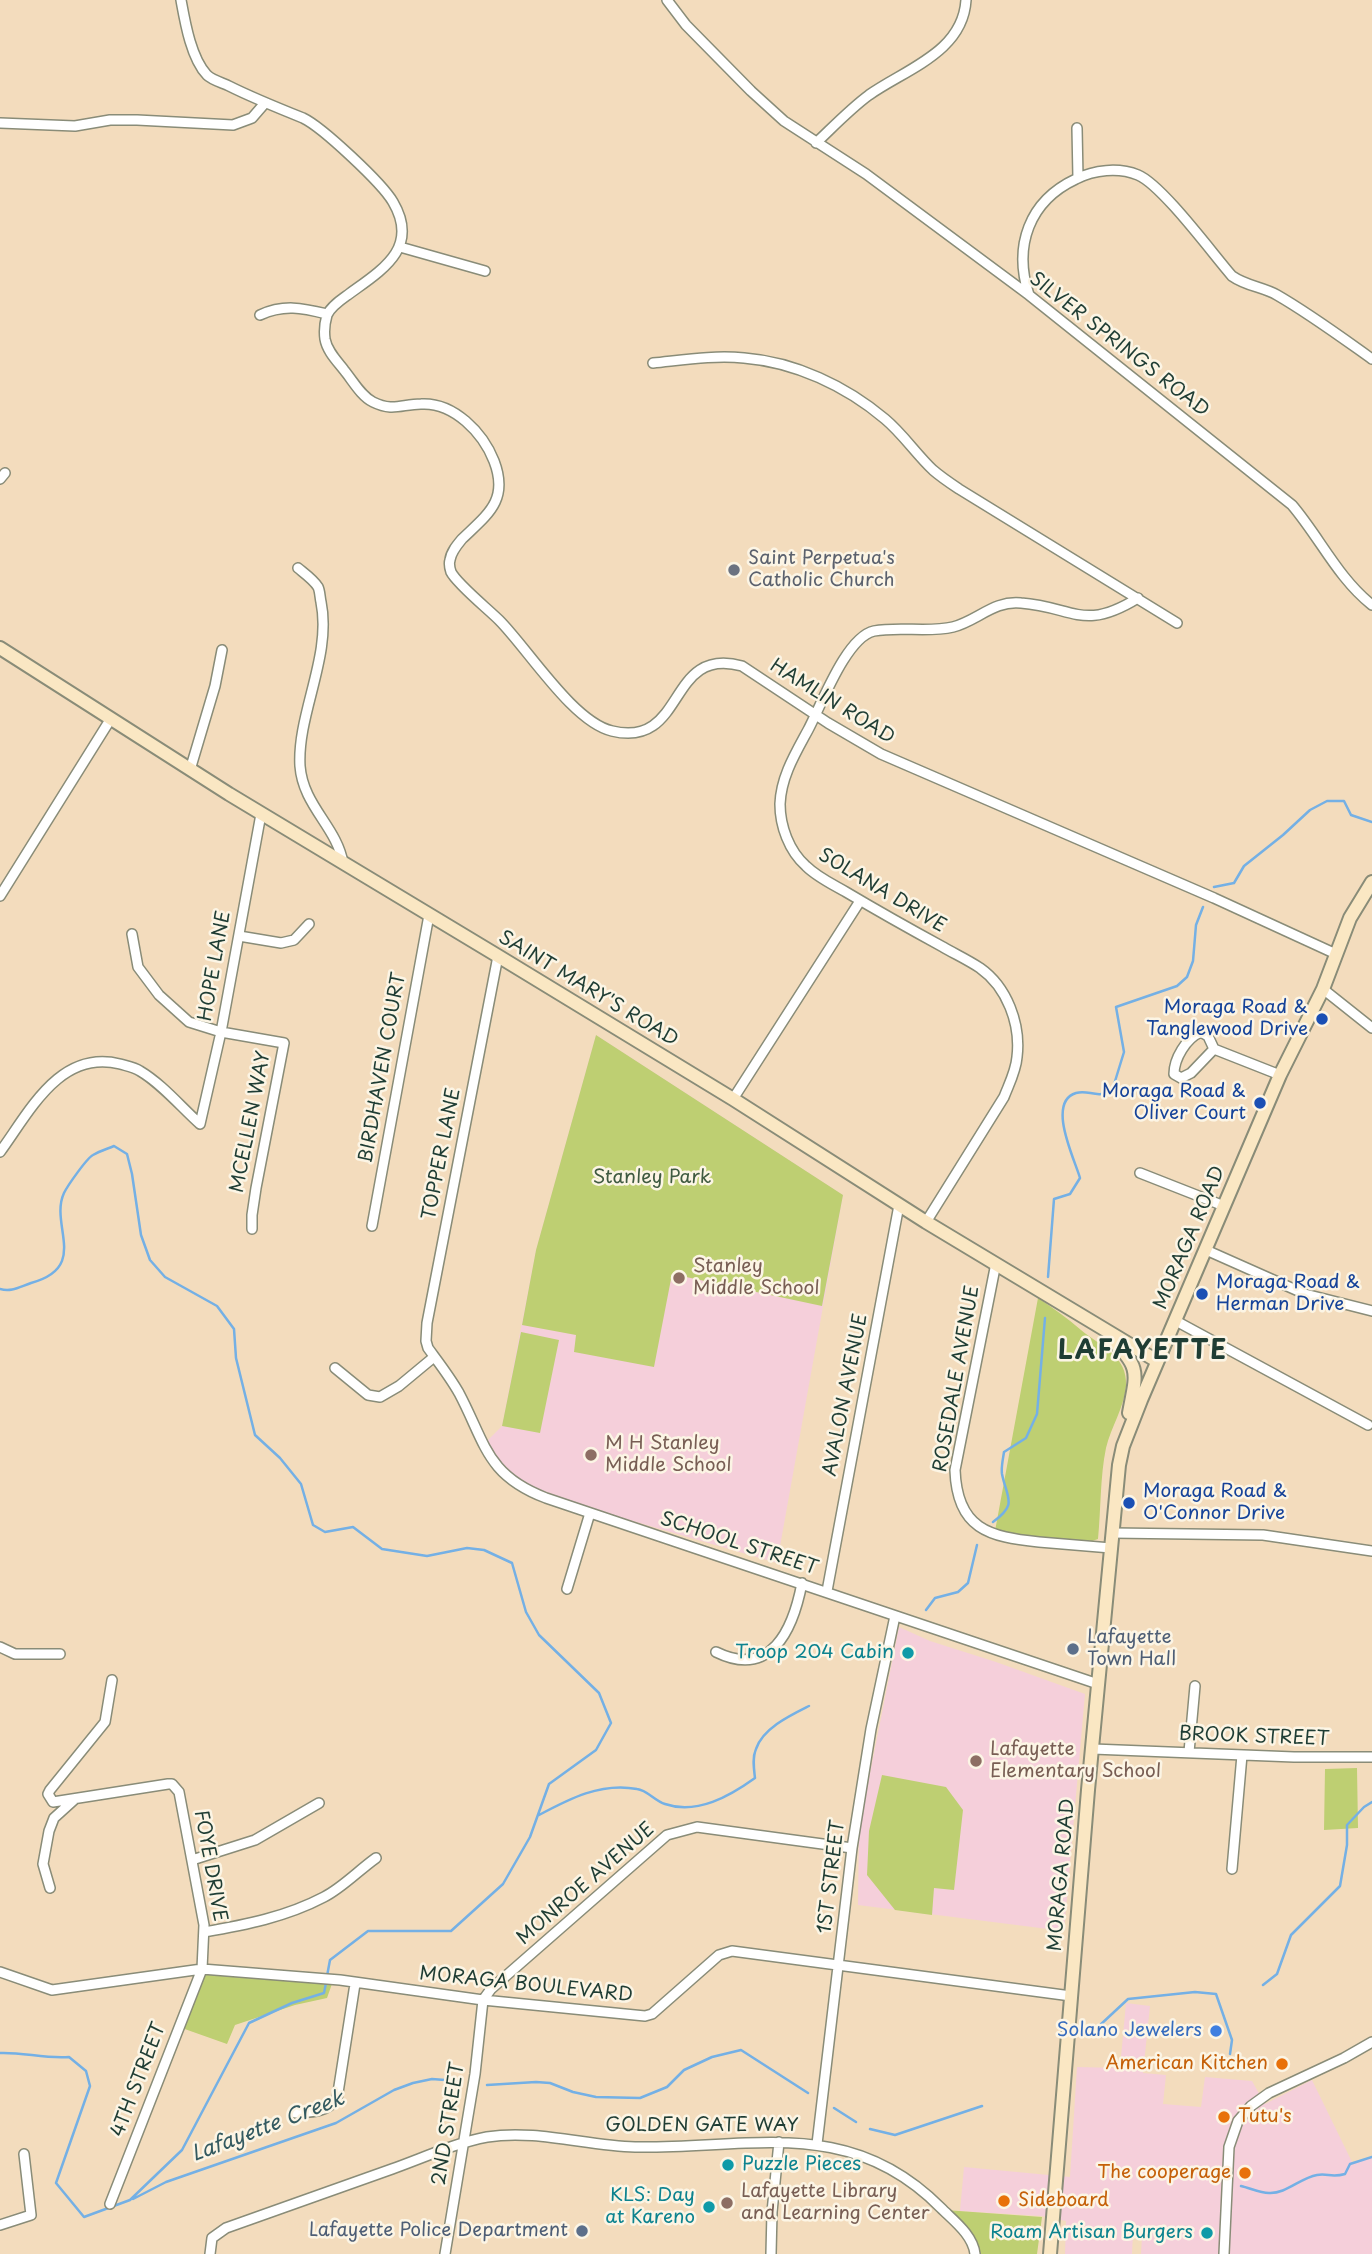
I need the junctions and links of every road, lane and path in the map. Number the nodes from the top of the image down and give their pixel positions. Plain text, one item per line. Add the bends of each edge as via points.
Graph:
1 (181, 0) edge
2 (667, 0) edge
3 (966, 0) edge
4 (265, 103) junction
5 (0, 122) edge
6 (1077, 128) dead end
7 (816, 143) junction
8 (1078, 177) junction
9 (400, 247) junction
10 (485, 271) dead end
11 (1029, 295) junction
12 (327, 314) junction
13 (260, 315) dead end
14 (1372, 359) edge
15 (653, 363) dead end
16 (298, 568) dead end
17 (1138, 598) junction
18 (1372, 605) edge
19 (1177, 622) dead end
20 (0, 648) edge
21 (222, 650) dead end
22 (816, 715) junction
23 (110, 720) junction
24 (190, 770) junction
25 (261, 814) junction
26 (343, 863) junction
27 (1372, 882) edge
28 (0, 896) edge
29 (860, 901) junction
30 (429, 915) junction
31 (309, 924) dead end
32 (132, 934) dead end
33 (239, 936) junction
34 (1336, 954) junction
35 (498, 956) junction
36 (1323, 989) junction
37 (1372, 1028) edge
38 (221, 1032) junction
39 (1214, 1049) junction
40 (1280, 1074) junction
41 (733, 1099) junction
42 (0, 1152) edge
43 (1140, 1173) dead end
44 (899, 1205) junction
45 (1224, 1206) junction
46 (926, 1222) junction
47 (373, 1226) dead end
48 (252, 1229) dead end
49 (1206, 1251) junction
50 (996, 1264) junction
51 (1372, 1311) edge
52 (1090, 1319) junction
53 (1176, 1321) junction
54 (435, 1357) junction
55 (1157, 1362) junction
56 (335, 1368) dead end
57 (1368, 1425) dead end
58 (1123, 1446) junction
59 (590, 1513) junction
60 (1112, 1533) junction
61 (1111, 1548) junction
62 (1372, 1551) edge
63 (802, 1583) junction
64 (567, 1589) dead end
65 (827, 1591) junction
66 (895, 1616) junction
67 (0, 1647) edge
68 (716, 1652) dead end
69 (60, 1654) dead end
70 (112, 1680) dead end
71 (1098, 1684) junction
72 (1195, 1686) dead end
73 (1093, 1749) junction
74 (1189, 1752) junction
75 (1242, 1755) junction
76 (1372, 1756) edge
77 (76, 1798) junction
78 (319, 1803) dead end
79 (852, 1848) junction
80 (376, 1857) dead end
81 (192, 1860) junction
82 (1232, 1869) dead end
83 (50, 1888) dead end
84 (204, 1932) junction
85 (838, 1965) junction
86 (202, 1969) junction
87 (0, 1972) edge
88 (355, 1984) junction
89 (1071, 1996) junction
90 (483, 2000) junction
91 (1372, 2042) edge
92 (295, 2113) dead end
93 (779, 2142) junction
94 (465, 2143) junction
95 (817, 2144) junction
96 (24, 2154) dead end
97 (110, 2204) dead end
98 (0, 2225) edge
99 (210, 2254) edge
100 (445, 2254) edge
101 (771, 2254) edge
102 (975, 2254) edge
103 (1050, 2254) edge
104 (1224, 2254) edge

1 - 4 street via 189,41 208,76
2 - 7 street, SILVER SPRINGS ROAD via 751,91
3 - 7 street via 962,23 942,49 867,96
4 - 5 street via 252,118 233,125 137,120 75,126
4 - 9 street via 307,120 374,177 402,222
6 - 8 street
7 - 11 street, SILVER SPRINGS ROAD via 866,174
8 - 11 street via 1045,200 1033,217 1022,261
8 - 14 street via 1095,170 1137,175 1156,187 1239,281 1308,313
9 - 10 street
9 - 12 street via 386,267
11 - 18 street, SILVER SPRINGS ROAD via 1292,505 1356,592
12 - 13 street via 290,306
12 - 22 street, HAMLIN ROAD via 326,343 365,396 394,409 421,404 449,410 483,441 500,479 500,492 489,513 455,547 450,558 452,574 501,622 561,694 598,726 614,732 650,726 667,715 687,680 707,664 720,663 742,666
15 - 17 street via 746,358 822,379 884,418 933,470 959,489
16 - 26 street via 317,586 324,617 300,767 312,806 341,849
17 - 19 street
17 - 22 street, SOLANA DRIVE via 1099,616 1017,602 996,605 956,626 933,631 873,631 853,646
20 - 23 street, SAINT MARY'S ROAD
21 - 24 street
22 - 29 street, SOLANA DRIVE via 783,785 783,827 804,865
22 - 34 street, HAMLIN ROAD via 881,754
23 - 24 street, SAINT MARY'S ROAD
23 - 28 street
24 - 25 street, SAINT MARY'S ROAD
25 - 26 street, SAINT MARY'S ROAD
25 - 33 street, HOPE LANE
26 - 30 street, SAINT MARY'S ROAD
27 - 34 street, MORAGA ROAD via 1350,918
29 - 41 street
29 - 46 street, SOLANA DRIVE via 980,968 1001,990 1018,1032 1017,1058 1004,1097
30 - 35 street, SAINT MARY'S ROAD
30 - 47 street, BIRDHAVEN COURT
31 - 33 street via 294,940 281,943
32 - 38 street via 138,967 159,995 189,1022
33 - 38 street, HOPE LANE
34 - 36 street, MORAGA ROAD
35 - 41 street, SAINT MARY'S ROAD
35 - 54 street, TOPPER LANE via 427,1323 426,1340
36 - 37 street
36 - 40 street, MORAGA ROAD
38 - 42 street, HOPE LANE via 200,1124 137,1068 92,1061 63,1073 49,1085
38 - 48 street, MCELLEN WAY via 284,1043
39 - 39 street via 1208,1036 1201,1032 1192,1035 1174,1065 1174,1074 1181,1078 1191,1073
39 - 40 street
40 - 45 street, MORAGA ROAD
41 - 44 street, SAINT MARY'S ROAD
43 - 45 street
44 - 46 street, SAINT MARY'S ROAD
44 - 65 street, AVALON AVENUE
45 - 49 street, MORAGA ROAD
46 - 50 street, SAINT MARY'S ROAD
49 - 51 street via 1305,1294
49 - 53 street, MORAGA ROAD
50 - 52 street, SAINT MARY'S ROAD
50 - 61 street, ROSEDALE AVENUE via 956,1470 960,1501 976,1526 1007,1539
52 - 55 street, SAINT MARY'S ROAD
52 - 58 street via 1130,1358 1135,1370
53 - 55 street, MORAGA ROAD
53 - 57 street
54 - 56 street via 380,1397 368,1395
54 - 59 street, SCHOOL STREET via 457,1389 488,1456 503,1474 527,1490
55 - 58 street, MORAGA ROAD
58 - 60 street, MORAGA ROAD
59 - 63 street, SCHOOL STREET
59 - 64 street
60 - 61 street, MORAGA ROAD
60 - 62 street via 1263,1535
61 - 71 street, MORAGA ROAD
63 - 65 street, SCHOOL STREET
63 - 68 street via 789,1627 768,1654 744,1661
65 - 66 street, SCHOOL STREET
66 - 71 street, SCHOOL STREET
66 - 79 street, 1ST STREET via 870,1729
67 - 69 street via 15,1654
70 - 77 street, FOYE DRIVE via 105,1722 48,1794 53,1802
71 - 73 street, MORAGA ROAD
72 - 74 street
73 - 74 street, BROOK STREET
73 - 89 street, MORAGA ROAD
74 - 75 street, BROOK STREET
75 - 76 street, BROOK STREET
75 - 82 street
77 - 81 street, FOYE DRIVE via 172,1784 179,1792
77 - 83 street via 54,1818 49,1831 43,1864
78 - 81 street via 255,1840
79 - 85 street, 1ST STREET
79 - 90 street, MONROE AVENUE via 697,1827 667,1835
80 - 84 street via 326,1897 251,1924
81 - 84 street, FOYE DRIVE
84 - 86 street, FOYE DRIVE
85 - 89 street, MORAGA BOULEVARD
85 - 90 street, MORAGA BOULEVARD via 724,1952 645,2016
85 - 95 street, 1ST STREET
86 - 87 street, MORAGA BOULEVARD via 52,1990
86 - 88 street, MORAGA BOULEVARD
86 - 97 street, 4TH STREET
88 - 90 street, MORAGA BOULEVARD
88 - 92 street via 337,2099 321,2111
89 - 103 street, MORAGA ROAD
90 - 94 street, 2ND STREET
91 - 104 street via 1269,2092 1238,2121 1229,2147
93 - 94 street, GOLDEN GATE WAY via 633,2147 510,2134
93 - 95 street, GOLDEN GATE WAY
93 - 101 street
94 - 99 street, GOLDEN GATE WAY via 226,2228 212,2238
94 - 100 street, 2ND STREET
95 - 102 street, GOLDEN GATE WAY via 858,2154 911,2181 966,2233
96 - 98 street via 31,2215

